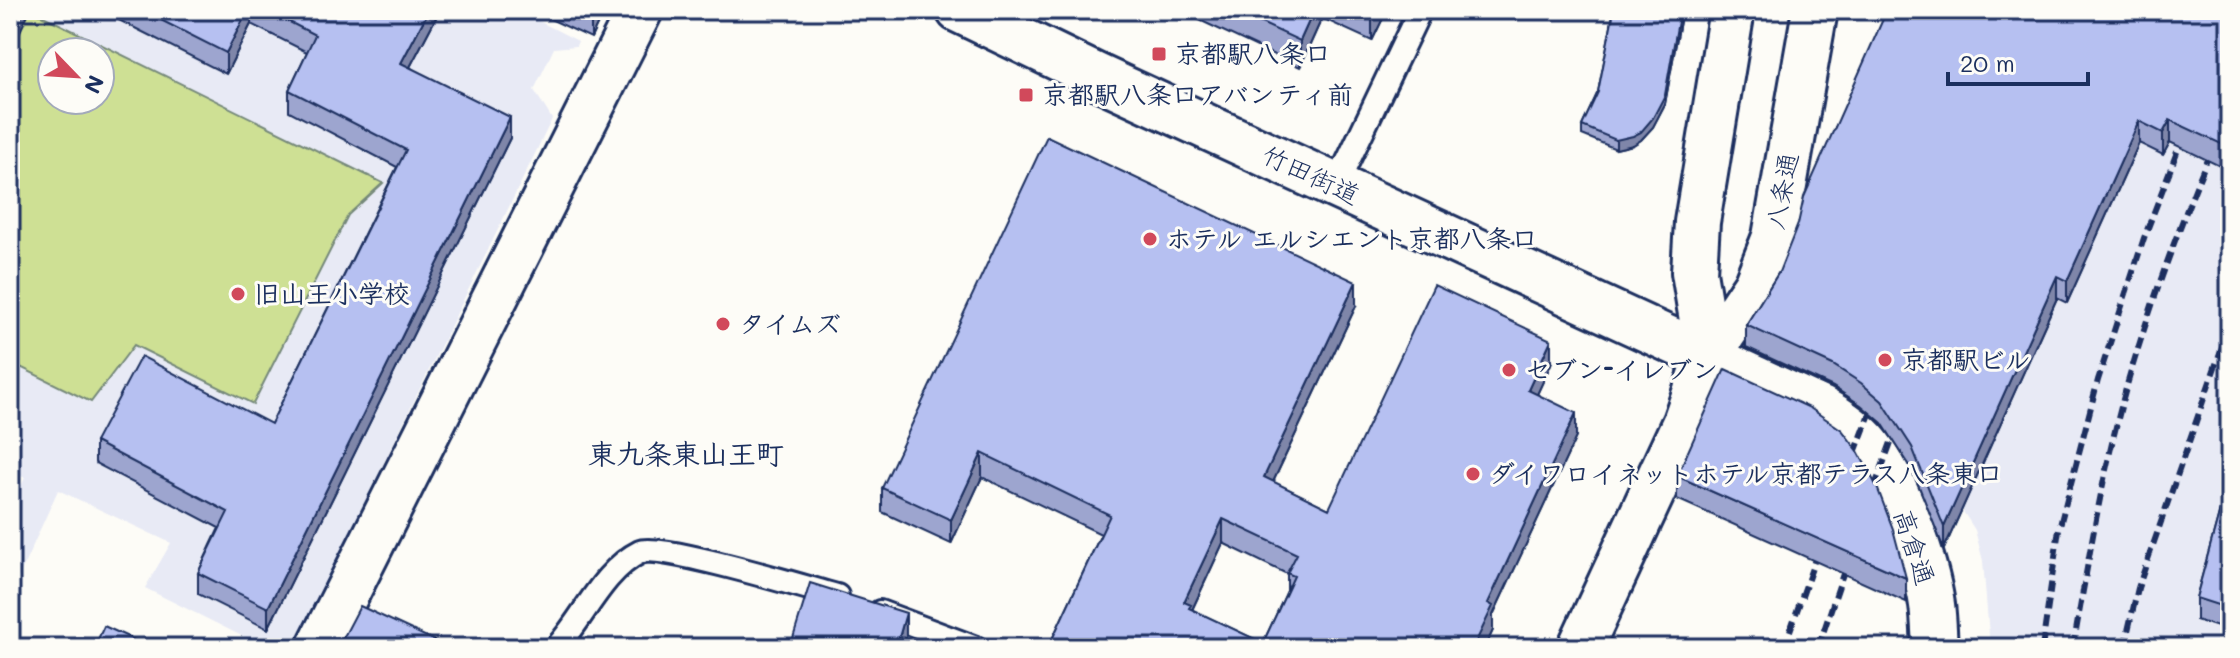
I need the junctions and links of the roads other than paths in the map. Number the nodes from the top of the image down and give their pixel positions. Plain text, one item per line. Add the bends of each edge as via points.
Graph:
1 (640, 10) edge
2 (959, 10) edge
3 (1420, 10) edge
4 (1732, 10) edge
5 (1815, 10) edge
6 (1336, 186) junction
7 (1708, 356) junction
8 (319, 648) edge
9 (556, 648) edge
10 (976, 648) edge
11 (1580, 648) edge
12 (1935, 648) edge

1 - 8 street
2 - 6 street, 竹田街道
3 - 6 lane
4 - 7 street, 八条通 via 1697,222 1694,272
5 - 7 street, 八条通 via 1775,237 1756,285
6 - 7 street, 竹田街道
7 - 11 street, 八条通 via 1685,422
7 - 12 street, 高倉通 via 1821,409 1870,447 1913,536 1932,603
9 - 10 lane via 609,577 643,550 696,559 858,604

